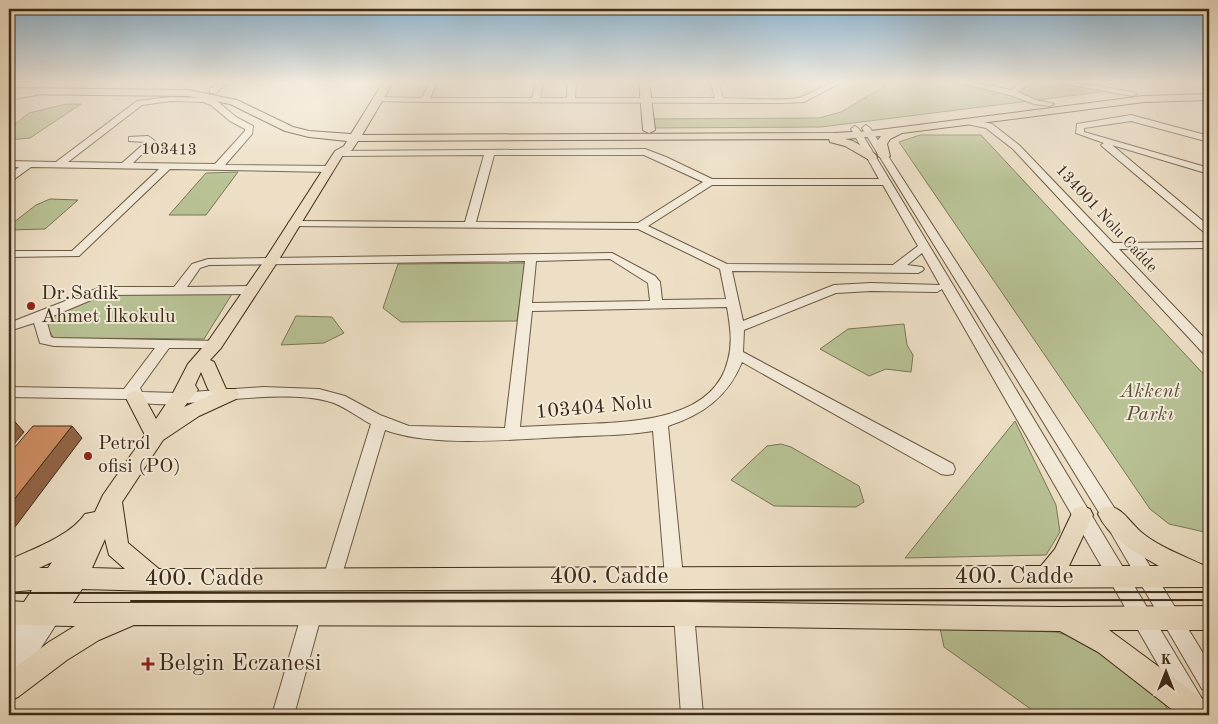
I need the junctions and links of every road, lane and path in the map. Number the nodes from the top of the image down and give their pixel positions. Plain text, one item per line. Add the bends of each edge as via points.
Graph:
1 (125, 115) edge
2 (228, 115) edge
3 (260, 115) edge
4 (281, 115) edge
5 (359, 115) edge
6 (368, 115) edge
7 (647, 115) edge
8 (963, 115) edge
9 (1025, 115) edge
10 (365, 119) junction
11 (970, 122) junction
12 (649, 130) junction
13 (902, 130) junction
14 (863, 131) junction
15 (406, 132) junction
16 (809, 136) junction
17 (132, 139) dead end
18 (346, 139) junction
19 (1209, 139) edge
20 (1108, 142) junction
21 (490, 152) junction
22 (877, 157) junction
23 (9, 164) edge
24 (29, 164) junction
25 (59, 164) junction
26 (125, 164) junction
27 (169, 165) junction
28 (219, 166) junction
29 (329, 169) junction
30 (1209, 171) edge
31 (9, 180) edge
32 (710, 182) junction
33 (886, 182) junction
34 (293, 224) junction
35 (469, 226) junction
36 (640, 226) junction
37 (1209, 231) edge
38 (1209, 245) edge
39 (1108, 246) junction
40 (923, 247) junction
41 (9, 254) edge
42 (531, 257) junction
43 (271, 261) junction
44 (725, 267) junction
45 (897, 268) junction
46 (918, 269) dead end
47 (937, 288) junction
48 (178, 290) junction
49 (251, 290) junction
50 (952, 295) junction
51 (656, 303) junction
52 (732, 303) junction
53 (526, 307) junction
54 (39, 317) junction
55 (9, 327) edge
56 (736, 328) junction
57 (166, 343) junction
58 (215, 344) junction
59 (1209, 351) edge
60 (737, 354) junction
61 (208, 366) junction
62 (224, 391) junction
63 (9, 392) edge
64 (185, 392) junction
65 (132, 396) junction
66 (380, 421) junction
67 (660, 423) junction
68 (512, 434) junction
69 (155, 435) junction
70 (947, 469) dead end
71 (111, 501) junction
72 (1109, 514) junction
73 (1082, 515) junction
74 (89, 526) junction
75 (9, 571) edge
76 (1206, 576) edge
77 (674, 577) junction
78 (1047, 577) junction
79 (1117, 577) junction
80 (1146, 577) junction
81 (65, 578) junction
82 (332, 578) junction
83 (9, 580) edge
84 (155, 580) junction
85 (135, 613) junction
86 (312, 613) junction
87 (30, 614) edge
88 (684, 614) junction
89 (1141, 618) junction
90 (1171, 618) junction
91 (1209, 618) edge
92 (1061, 619) junction
93 (9, 648) edge
94 (9, 680) edge
95 (1209, 682) edge
96 (9, 688) edge
97 (1199, 714) edge
98 (283, 715) edge
99 (692, 715) edge

1 - 25 street
2 - 28 street via 250,128
3 - 18 main road via 289,129
4 - 18 main road
5 - 18 main road
6 - 10 main road
7 - 12 main road
8 - 14 main road
9 - 11 main road
10 - 15 main road via 380,129
10 - 18 main road
11 - 13 main road
11 - 39 street, 134001 Nolu Cadde via 989,126 1016,147
12 - 14 main road
12 - 15 main road
13 - 14 main road
13 - 22 main road via 886,137
14 - 16 main road
14 - 22 street
15 - 18 main road
16 - 18 main road
16 - 22 main road via 848,143
17 - 26 street via 148,138 151,141
18 - 21 street
18 - 29 main road
19 - 20 street via 1131,118 1080,126 1080,133
20 - 30 street
20 - 37 street via 1106,144
21 - 32 street via 645,152
21 - 35 street
22 - 33 street
22 - 72 street
23 - 24 street, 103413
24 - 25 street, 103413
24 - 31 street
25 - 26 street, 103413
26 - 27 street, 103413
27 - 28 street, 103413
27 - 41 street via 76,254
28 - 29 street, 103413
29 - 34 main road
32 - 33 street
32 - 36 street
33 - 40 street
34 - 35 street
34 - 43 main road
35 - 36 street
36 - 44 street
38 - 39 street
39 - 59 street, 134001 Nolu Cadde
40 - 45 street
40 - 50 street
42 - 43 street
42 - 51 street via 612,256 654,282
42 - 53 street
43 - 48 street via 208,262 196,266
43 - 49 main road
44 - 45 street
44 - 52 street, 103404 Nolu
45 - 46 street
45 - 47 street
47 - 50 street
47 - 56 street via 834,288
48 - 49 street
48 - 54 street via 101,291
49 - 58 main road
50 - 73 street
51 - 52 street
51 - 53 street
52 - 56 street, 103404 Nolu
53 - 68 street
54 - 55 street
54 - 57 street via 45,340
56 - 60 street, 103404 Nolu
57 - 58 street
57 - 65 street
58 - 61 main road
58 - 64 main road via 188,378
60 - 67 street, 103404 Nolu via 730,375 714,395 691,411
60 - 70 street
61 - 62 main road
61 - 64 main road via 201,378
62 - 64 street, 103404 Nolu via 210,397
62 - 66 street, 103404 Nolu via 322,394 348,402
62 - 69 main road
63 - 65 street, 103404 Nolu
64 - 65 street, 103404 Nolu
64 - 69 main road
65 - 69 main road
66 - 68 street, 103404 Nolu via 410,432
66 - 82 street
67 - 68 street, 103404 Nolu
67 - 77 street
69 - 71 main road
71 - 74 main road
71 - 81 main road
71 - 84 main road via 117,548
72 - 76 main road via 1134,540
72 - 80 street
73 - 78 main road via 1064,556
73 - 79 street
74 - 75 main road via 71,541
74 - 81 main road
76 - 80 main road, 400. Cadde
77 - 78 main road, 400. Cadde
77 - 82 main road, 400. Cadde
78 - 79 main road, 400. Cadde
79 - 80 main road, 400. Cadde
79 - 89 street
80 - 90 street
81 - 83 main road, 400. Cadde
81 - 84 main road, 400. Cadde
81 - 87 main road
82 - 84 main road, 400. Cadde
85 - 86 main road, 400. Cadde
85 - 87 main road, 400. Cadde
85 - 96 main road via 90,631
86 - 88 main road, 400. Cadde
86 - 98 street
87 - 93 street
87 - 94 street
88 - 92 main road, 400. Cadde
88 - 99 street
89 - 90 main road, 400. Cadde
89 - 92 main road, 400. Cadde
89 - 97 street
90 - 91 main road, 400. Cadde
90 - 95 street
92 - 97 main road via 1106,643

